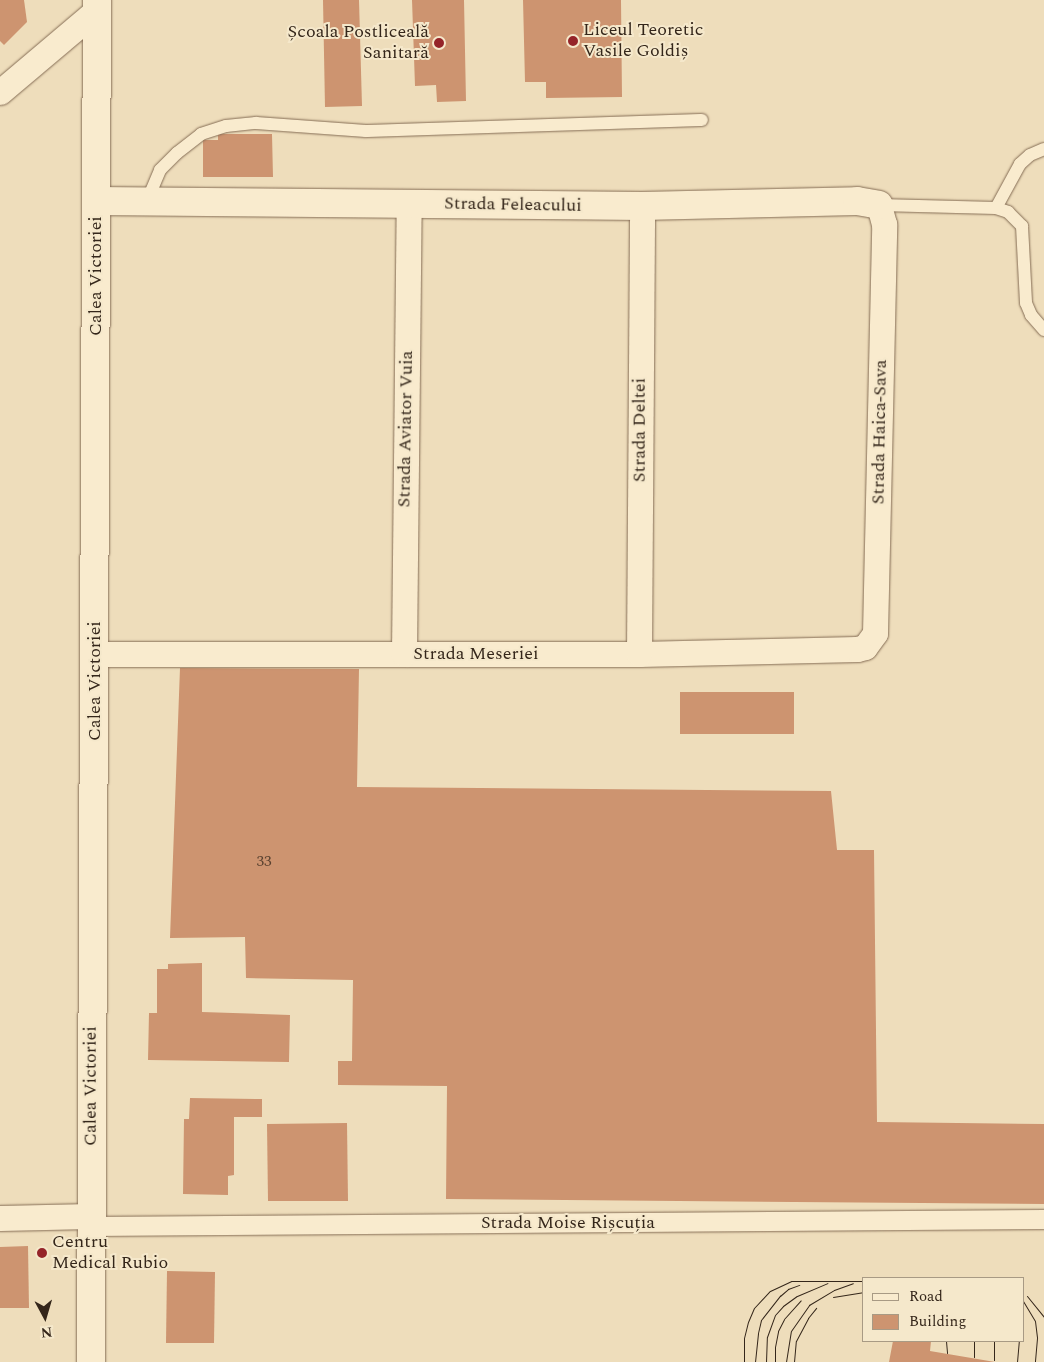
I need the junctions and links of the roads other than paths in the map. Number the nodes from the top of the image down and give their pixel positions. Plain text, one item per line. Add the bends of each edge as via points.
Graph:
1 (97, 5) edge
2 (0, 92) edge
3 (702, 120) dead end
4 (1044, 149) edge
5 (96, 201) junction
6 (147, 201) junction
7 (409, 204) junction
8 (879, 205) junction
9 (642, 206) junction
10 (996, 208) junction
11 (1044, 330) edge
12 (857, 650) joint
13 (95, 654) junction
14 (404, 654) junction
15 (639, 654) junction
16 (0, 1218) edge
17 (1044, 1219) edge
18 (91, 1221) junction
19 (91, 1362) edge

1 - 2 street
1 - 5 main road, Calea Victoriei
3 - 6 lane via 366,131 256,123 226,126 201,134 177,153 160,170
4 - 10 lane via 1020,164
5 - 6 main road, Strada Feleacului
5 - 13 main road, Calea Victoriei
6 - 7 main road, Strada Feleacului
7 - 9 main road, Strada Feleacului
7 - 14 street, Strada Aviator Vuia
8 - 9 main road, Strada Feleacului via 857,201
8 - 10 lane
8 - 12 street, Strada Haica-Sava via 884,224 875,633 865,647
9 - 15 street, Strada Deltei
10 - 11 lane via 1008,212 1022,226 1026,303
12 - 15 street, Strada Meseriei
13 - 14 street, Strada Meseriei
13 - 18 main road, Calea Victoriei
14 - 15 street, Strada Meseriei
16 - 18 street
17 - 18 street, Strada Moise Rișcuția
18 - 19 main road, Calea Victoriei

